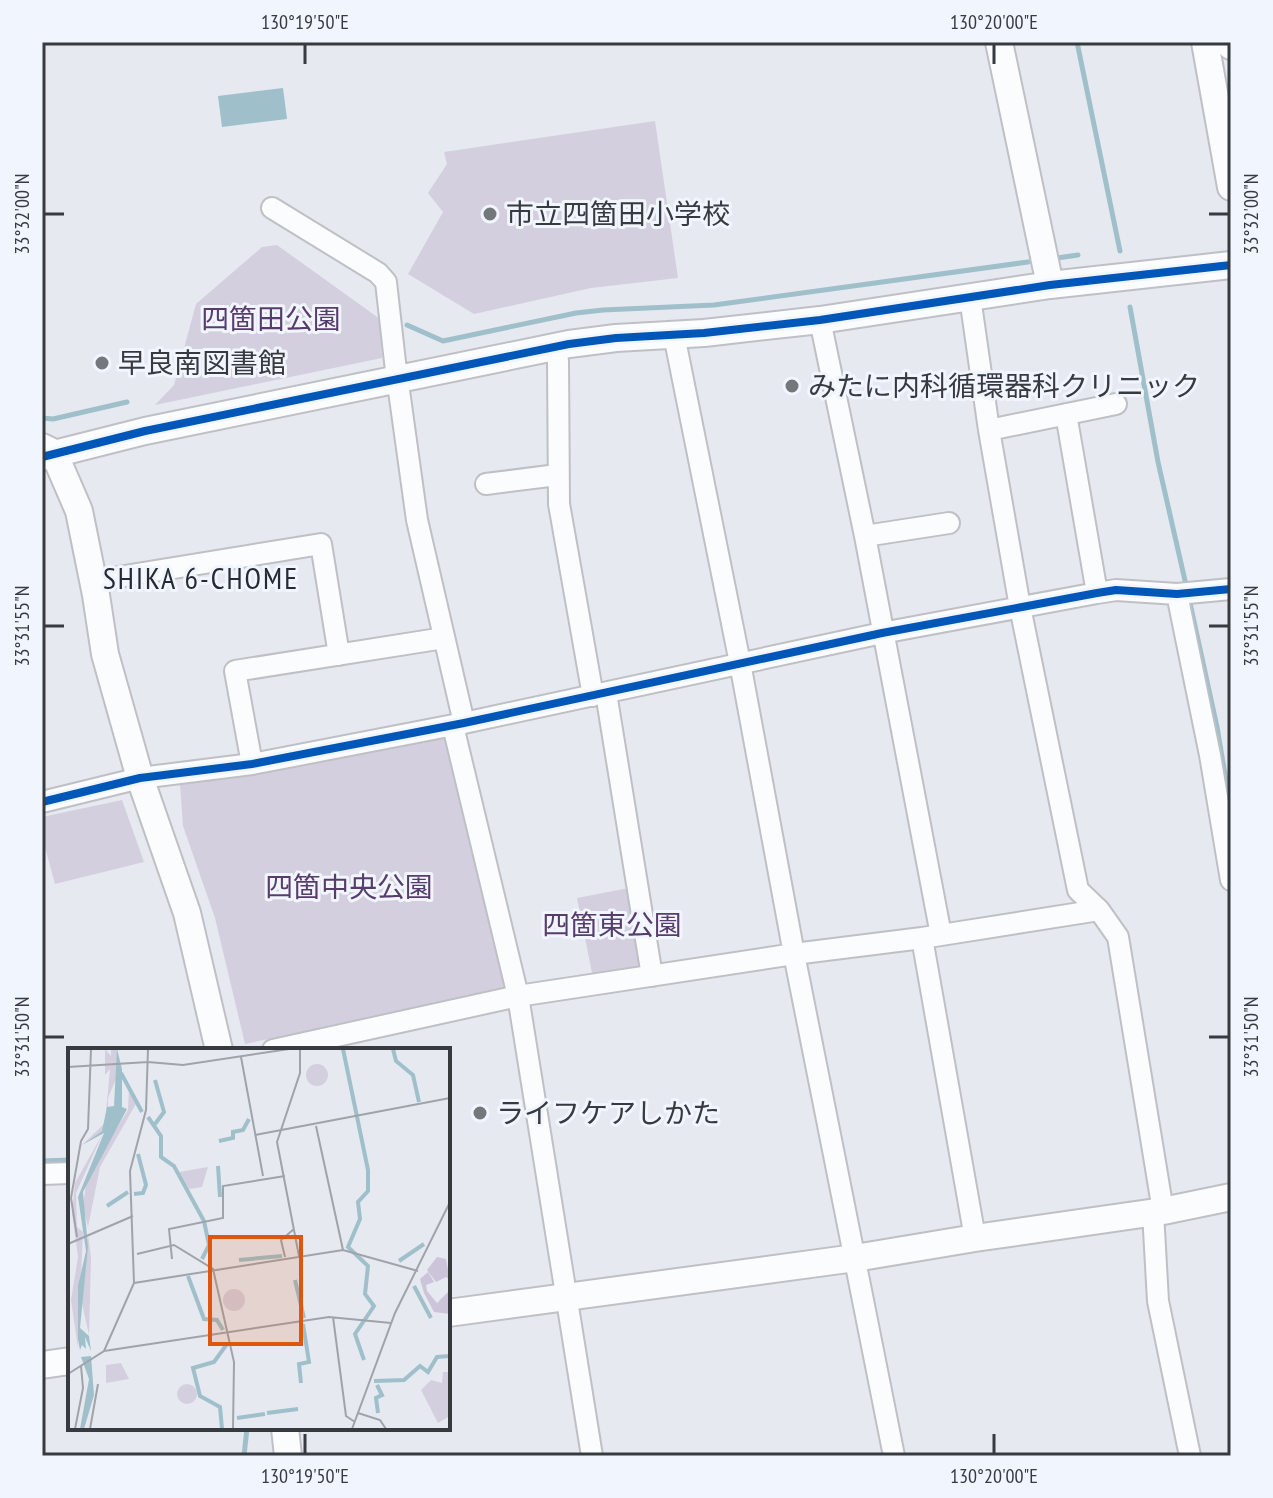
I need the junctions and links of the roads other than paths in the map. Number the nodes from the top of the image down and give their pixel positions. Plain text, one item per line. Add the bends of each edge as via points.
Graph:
1 (999, 42) edge
2 (1205, 42) edge
3 (1231, 187) edge
4 (272, 208) dead end
5 (1231, 265) edge
6 (1050, 285) junction
7 (970, 297) junction
8 (820, 320) junction
9 (674, 335) junction
10 (555, 348) junction
11 (399, 380) junction
12 (1116, 404) dead end
13 (1066, 414) junction
14 (989, 430) junction
15 (46, 452) edge
16 (557, 475) junction
17 (486, 484) dead end
18 (949, 523) dead end
19 (865, 536) junction
20 (94, 581) junction
21 (1231, 589) edge
22 (1097, 593) junction
23 (1177, 594) junction
24 (1020, 607) junction
25 (882, 633) junction
26 (444, 638) junction
27 (339, 655) junction
28 (740, 663) junction
29 (599, 694) junction
30 (459, 724) junction
31 (252, 764) junction
32 (140, 778) junction
33 (42, 802) edge
34 (1231, 880) edge
35 (1099, 910) junction
36 (932, 937) junction
37 (794, 954) junction
38 (652, 976) junction
39 (518, 996) junction
40 (219, 1048) edge
41 (282, 1048) edge
42 (68, 1173) edge
43 (42, 1174) edge
44 (1231, 1197) edge
45 (1158, 1212) junction
46 (975, 1238) junction
47 (855, 1258) junction
48 (568, 1297) junction
49 (450, 1313) edge
50 (68, 1361) edge
51 (42, 1365) edge
52 (285, 1430) edge
53 (288, 1456) edge
54 (592, 1456) edge
55 (894, 1456) edge
56 (1190, 1456) edge

1 - 6 street
2 - 3 street
4 - 11 street via 386,282
5 - 6 street
6 - 7 street
7 - 8 street
7 - 14 street
8 - 9 street
8 - 19 street
9 - 10 street
9 - 28 street
10 - 11 street
10 - 16 street
11 - 15 street
11 - 26 street via 417,520
12 - 13 street
13 - 14 street
13 - 22 street
14 - 24 street
15 - 20 street via 79,511
16 - 17 street
16 - 29 street
18 - 19 street
19 - 25 street
20 - 27 street via 321,544
20 - 32 street via 105,654
21 - 23 street
22 - 23 street
22 - 24 street
23 - 34 street
24 - 25 street
24 - 35 street via 1078,890
25 - 28 street
25 - 36 street
26 - 27 street
26 - 30 street
27 - 31 street via 235,671
28 - 29 street
28 - 37 street
29 - 30 street
29 - 38 street
30 - 31 street
30 - 39 street
31 - 32 street
32 - 33 street
32 - 40 street via 187,913
35 - 36 street
35 - 45 street via 1118,937
36 - 37 street
36 - 46 street
37 - 38 street
37 - 47 street
38 - 39 street
39 - 41 street
39 - 48 street
42 - 43 street
44 - 45 street
45 - 46 street
45 - 56 street via 1158,1301
46 - 47 street
47 - 48 street
47 - 55 street
48 - 49 street
48 - 54 street
50 - 51 street
52 - 53 street

